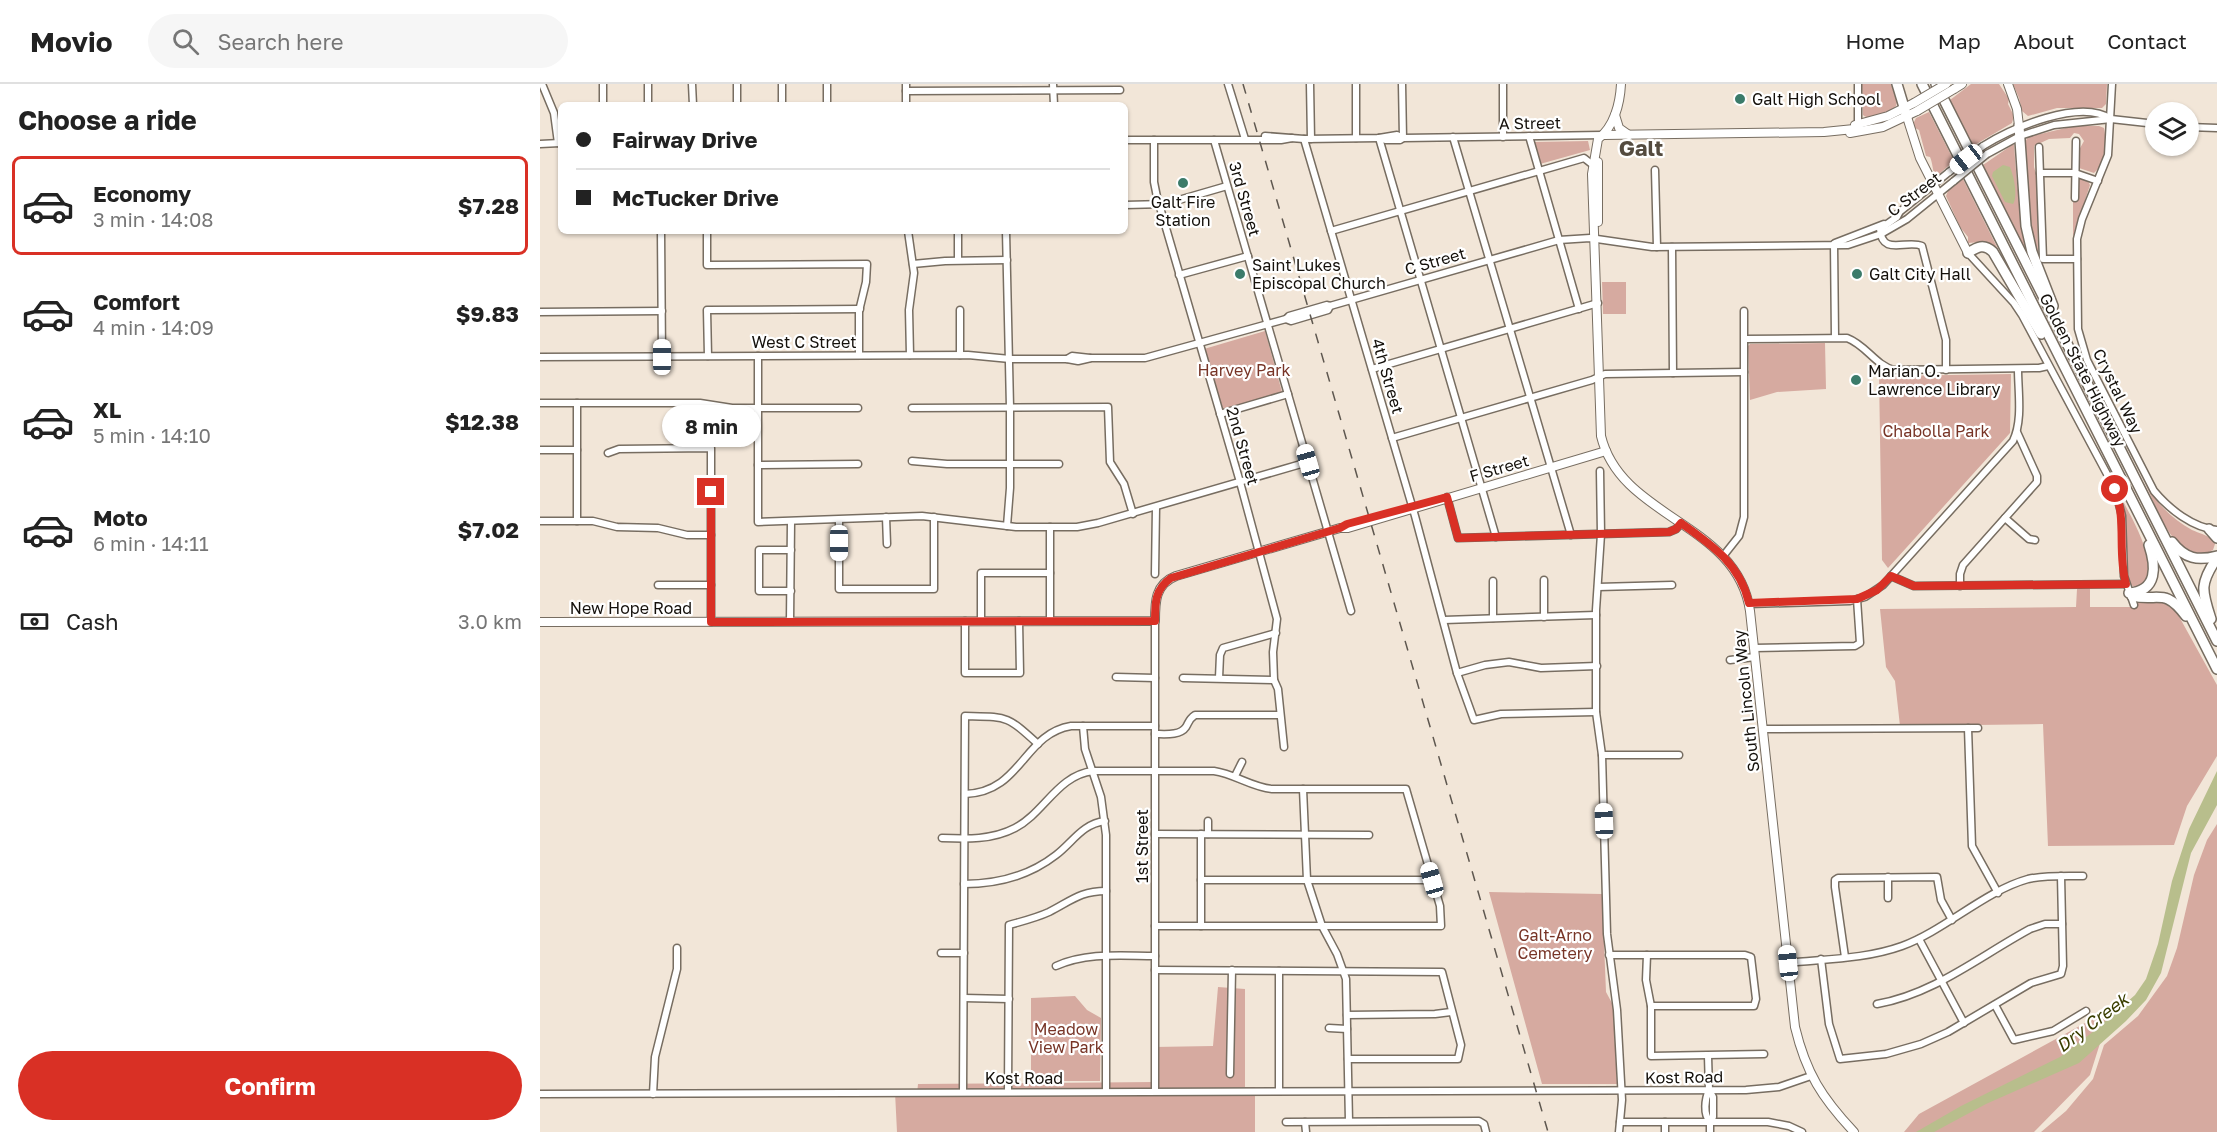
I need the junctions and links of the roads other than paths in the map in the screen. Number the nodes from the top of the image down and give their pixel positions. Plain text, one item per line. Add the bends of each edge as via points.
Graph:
1 (542, 84) edge
2 (603, 84) edge
3 (648, 84) edge
4 (692, 84) edge
5 (737, 84) edge
6 (782, 84) edge
7 (827, 84) edge
8 (1228, 84) edge
9 (1310, 84) edge
10 (1356, 84) edge
11 (1402, 84) edge
12 (1503, 84) edge
13 (1621, 84) edge
14 (1858, 84) edge
15 (1897, 84) edge
16 (1922, 84) edge
17 (1936, 84) edge
18 (1946, 84) edge
19 (1962, 84) edge
20 (2008, 84) edge
21 (2112, 84) edge
22 (1053, 87) edge
23 (906, 88) edge
24 (1120, 90) dead end
25 (603, 102) edge
26 (648, 102) edge
27 (693, 102) edge
28 (738, 102) edge
29 (782, 102) edge
30 (827, 102) edge
31 (1916, 107) junction
32 (1906, 113) junction
33 (1615, 115) junction
34 (2111, 119) junction
35 (2145, 123) edge
36 (1858, 125) junction
37 (2199, 127) edge
38 (2217, 128) edge
39 (2020, 131) junction
40 (1824, 132) junction
41 (1604, 135) junction
42 (1629, 135) junction
43 (1529, 136) junction
44 (558, 137) edge
45 (1453, 137) junction
46 (1503, 137) junction
47 (1356, 138) junction
48 (1379, 138) junction
49 (1403, 138) junction
50 (1308, 139) junction
51 (1128, 140) edge
52 (1154, 140) junction
53 (1214, 140) junction
54 (1245, 140) junction
55 (2076, 141) dead end
56 (558, 143) edge
57 (540, 144) edge
58 (2039, 147) dead end
59 (1593, 165) junction
60 (1655, 170) dead end
61 (1539, 171) junction
62 (2040, 173) junction
63 (2075, 173) junction
64 (2098, 181) junction
65 (1934, 185) junction
66 (1227, 186) junction
67 (1469, 191) junction
68 (1938, 194) junction
69 (2075, 198) dead end
70 (1128, 204) edge
71 (1159, 204) junction
72 (1400, 211) junction
73 (1899, 213) junction
74 (1331, 231) junction
75 (661, 234) edge
76 (707, 234) edge
77 (908, 234) edge
78 (958, 234) edge
79 (1006, 234) edge
80 (1881, 234) junction
81 (1596, 238) junction
82 (1559, 240) junction
83 (1834, 244) junction
84 (1657, 247) junction
85 (1672, 247) junction
86 (1968, 253) junction
87 (1248, 256) junction
88 (2077, 259) junction
89 (1007, 260) junction
90 (1488, 260) junction
91 (958, 261) junction
92 (913, 264) junction
93 (1179, 275) junction
94 (1420, 280) junction
95 (1352, 300) junction
96 (1598, 303) junction
97 (860, 309) junction
98 (1578, 309) junction
99 (662, 310) junction
100 (960, 310) dead end
101 (1744, 311) dead end
102 (540, 312) edge
103 (1268, 324) junction
104 (1510, 329) junction
105 (1835, 337) junction
106 (1745, 339) junction
107 (1200, 344) junction
108 (1441, 349) junction
109 (909, 355) junction
110 (960, 355) junction
111 (708, 356) junction
112 (758, 356) junction
113 (859, 356) junction
114 (540, 357) edge
115 (662, 357) junction
116 (2074, 358) junction
117 (1010, 359) junction
118 (1067, 359) joint
119 (2048, 366) junction
120 (1372, 369) junction
121 (2018, 369) junction
122 (1946, 370) junction
123 (1744, 372) junction
124 (1673, 373) junction
125 (1599, 376) junction
126 (1288, 394) junction
127 (1530, 398) junction
128 (540, 403) edge
129 (577, 403) junction
130 (2082, 404) junction
131 (1010, 407) junction
132 (758, 408) junction
133 (858, 408) dead end
134 (912, 408) dead end
135 (1220, 414) junction
136 (1461, 418) junction
137 (2017, 432) junction
138 (1392, 438) junction
139 (540, 450) edge
140 (577, 450) junction
141 (1606, 451) junction
142 (608, 453) dead end
143 (912, 461) dead end
144 (1308, 462) junction
145 (858, 464) dead end
146 (1010, 464) junction
147 (1059, 464) dead end
148 (758, 465) junction
149 (1551, 467) junction
150 (1600, 471) dead end
151 (1240, 482) junction
152 (1481, 487) junction
153 (1447, 497) junction
154 (1156, 507) junction
155 (1412, 507) junction
156 (2136, 509) junction
157 (1133, 513) junction
158 (934, 517) junction
159 (886, 518) junction
160 (2005, 518) junction
161 (839, 520) junction
162 (540, 521) edge
163 (577, 521) junction
164 (791, 522) junction
165 (1681, 523) junction
166 (2158, 525) junction
167 (1007, 526) junction
168 (1050, 527) junction
169 (2213, 530) edge
170 (1329, 532) junction
171 (1601, 534) junction
172 (711, 535) junction
173 (1570, 535) junction
174 (1496, 537) junction
175 (2217, 538) edge
176 (2035, 540) dead end
177 (887, 544) dead end
178 (791, 550) junction
179 (1258, 552) junction
180 (1724, 555) junction
181 (2217, 557) edge
182 (1050, 573) junction
183 (1155, 574) dead end
184 (1891, 576) junction
185 (1493, 580) dead end
186 (1544, 580) dead end
187 (658, 585) dead end
188 (711, 585) junction
189 (1672, 585) dead end
190 (1960, 586) junction
191 (1598, 587) junction
192 (790, 591) junction
193 (2129, 591) junction
194 (1857, 599) junction
195 (1155, 601) joint
196 (1749, 603) junction
197 (2134, 605) dead end
198 (1351, 611) dead end
199 (1596, 615) junction
200 (1544, 617) junction
201 (1493, 618) junction
202 (1444, 620) junction
203 (790, 621) junction
204 (965, 621) junction
205 (981, 621) junction
206 (1019, 621) junction
207 (1050, 621) junction
208 (1155, 621) junction
209 (540, 622) edge
210 (711, 622) junction
211 (2197, 630) junction
212 (1276, 633) junction
213 (2217, 636) edge
214 (2217, 641) edge
215 (1754, 648) junction
216 (1755, 657) junction
217 (1730, 660) dead end
218 (1597, 666) junction
219 (2217, 669) edge
220 (1457, 673) junction
221 (1116, 677) dead end
222 (1155, 678) junction
223 (1184, 678) dead end
224 (1219, 678) junction
225 (1274, 680) junction
226 (1596, 712) junction
227 (1280, 715) junction
228 (1083, 726) junction
229 (1155, 726) junction
230 (1968, 728) junction
231 (1978, 728) dead end
232 (1763, 729) junction
233 (1155, 734) junction
234 (1038, 744) junction
235 (1284, 747) dead end
236 (1602, 755) junction
237 (1679, 755) dead end
238 (1242, 762) dead end
239 (1093, 771) junction
240 (1155, 771) junction
241 (1235, 776) junction
242 (1303, 789) junction
243 (965, 794) junction
244 (1105, 821) junction
245 (1208, 821) dead end
246 (1155, 834) junction
247 (1205, 834) junction
248 (1305, 835) junction
249 (1369, 835) dead end
250 (942, 838) dead end
251 (964, 839) junction
252 (2061, 876) junction
253 (2083, 876) dead end
254 (1888, 877) junction
255 (1201, 880) junction
256 (1306, 880) junction
257 (1432, 880) junction
258 (964, 884) junction
259 (1106, 891) junction
260 (1998, 893) junction
261 (1888, 898) dead end
262 (1952, 920) junction
263 (2062, 924) junction
264 (1155, 926) junction
265 (1201, 926) junction
266 (1322, 926) junction
267 (1919, 939) junction
268 (677, 948) dead end
269 (964, 952) junction
270 (941, 953) dead end
271 (1609, 954) junction
272 (1647, 955) junction
273 (1106, 956) junction
274 (1155, 956) junction
275 (1845, 957) junction
276 (1821, 959) junction
277 (1788, 963) junction
278 (1056, 966) dead end
279 (1155, 970) junction
280 (1232, 970) junction
281 (1279, 971) junction
282 (1345, 972) junction
283 (1942, 981) junction
284 (964, 998) junction
285 (1009, 999) junction
286 (1876, 1004) dead end
287 (1995, 1005) junction
288 (1651, 1006) junction
289 (2086, 1011) dead end
290 (1451, 1012) junction
291 (1347, 1015) junction
292 (1964, 1023) junction
293 (1329, 1028) dead end
294 (1347, 1029) junction
295 (1764, 1054) dead end
296 (1708, 1056) junction
297 (1348, 1059) junction
298 (1230, 1074) dead end
299 (1811, 1076) junction
300 (1279, 1090) junction
301 (1349, 1090) junction
302 (1709, 1090) junction
303 (1106, 1091) junction
304 (1155, 1091) junction
305 (963, 1092) junction
306 (1008, 1092) junction
307 (1621, 1092) junction
308 (540, 1094) edge
309 (653, 1094) junction
310 (1349, 1121) junction
311 (1286, 1122) dead end
312 (1305, 1122) junction
313 (1620, 1122) junction
314 (1665, 1122) junction
315 (1710, 1122) junction
316 (1306, 1132) edge
317 (1486, 1132) edge
318 (1619, 1132) edge
319 (1665, 1132) edge
320 (1710, 1132) edge
321 (1802, 1132) edge
322 (1854, 1132) edge

1 - 44 street via 554,113
2 - 25 street
3 - 26 street
4 - 27 street
5 - 28 street
6 - 29 street
7 - 30 street
8 - 54 street
9 - 50 street, 4th Street
10 - 47 street
11 - 49 street
12 - 46 street
13 - 33 main road
14 - 36 street
15 - 32 highway
16 - 130 highway, Golden State Highway
17 - 116 highway, Golden State Highway
18 - 31 main road, A Street, bridge
19 - 31 main road, A Street, bridge
20 - 39 main road
21 - 34 street, Crystal Way
22 - 23 street
22 - 24 street
31 - 32 main road, A Street
32 - 36 main road, A Street
32 - 40 main road, A Street via 1883,127 1860,133
32 - 65 main road via 1920,158
33 - 41 main road
33 - 42 main road via 1619,128
34 - 35 street, C Street
34 - 39 street, C Street
34 - 64 street, Crystal Way via 2108,155
36 - 40 main road, A Street
37 - 38 street
39 - 65 street, C Street, bridge via 1983,146
39 - 68 street, C Street, bridge
39 - 116 highway via 2032,252
40 - 42 main road, A Street
41 - 42 main road, A Street
41 - 43 street, A Street
41 - 59 main road, South Lincoln Way via 1598,139
41 - 81 main road, South Lincoln Way via 1598,159
43 - 46 street, A Street
43 - 61 street
45 - 46 street, A Street
45 - 49 street, A Street
45 - 67 street
47 - 48 street, A Street
47 - 50 street, A Street
48 - 49 street, A Street
48 - 72 street
50 - 54 street, A Street via 1261,136
50 - 74 street, 4th Street
51 - 52 street, A Street
52 - 53 street, A Street
52 - 71 street, 2nd Street via 1154,182
53 - 54 street, A Street
53 - 66 street, 3rd Street
55 - 63 street
56 - 57 street
58 - 62 street
59 - 61 street via 1584,158
59 - 81 main road, South Lincoln Way
60 - 84 street
61 - 67 street
61 - 82 street
62 - 63 street
62 - 88 street via 2043,258
63 - 64 street
63 - 69 street
64 - 88 street, Crystal Way via 2080,225
65 - 68 main road
65 - 73 street, C Street
66 - 71 street
66 - 87 street, 3rd Street
67 - 72 street
67 - 90 street
68 - 80 street, C Street
68 - 86 main road
70 - 71 street
71 - 93 street, 2nd Street
72 - 74 street
72 - 94 street
73 - 80 street via 1880,229
73 - 83 street, C Street via 1884,224
74 - 95 street, 4th Street
75 - 99 street
76 - 97 street via 707,266 867,264
77 - 92 street
78 - 91 street
79 - 89 street
80 - 83 street, C Street via 1848,245
80 - 122 street via 1891,246 1922,246 1946,339
81 - 82 street, C Street
81 - 84 street, C Street
81 - 96 main road, South Lincoln Way
82 - 90 street, C Street
82 - 98 street
83 - 85 street, C Street
83 - 105 street
84 - 85 street, C Street
85 - 124 street
86 - 119 street via 2014,303
86 - 130 highway via 1981,246 1993,252
87 - 93 street
87 - 103 street, 3rd Street
88 - 169 street, Crystal Way via 2078,329 2087,360 2154,491 2179,514
89 - 91 street
89 - 117 street
90 - 94 street, C Street
90 - 104 street
91 - 92 street
92 - 109 street
93 - 107 street, 2nd Street
94 - 95 street, C Street
94 - 108 street
95 - 103 street, C Street
95 - 120 street, 4th Street
96 - 98 street
96 - 125 main road, South Lincoln Way
97 - 111 street via 707,310
97 - 113 street
98 - 104 street
99 - 102 street
99 - 115 street
100 - 110 street
101 - 106 street
103 - 107 street, C Street
103 - 126 street, 3rd Street
104 - 108 street
104 - 127 street
105 - 106 street
105 - 122 street via 1853,340 1890,369
106 - 123 street
107 - 118 street, C Street via 1146,358 1080,355
107 - 135 street, 2nd Street
108 - 120 street
108 - 136 street
109 - 110 street, West C Street
109 - 113 street, West C Street
110 - 117 street, West C Street
111 - 112 street, West C Street
111 - 115 street, West C Street
112 - 113 street, West C Street
112 - 132 street
114 - 115 street, West C Street
116 - 166 highway, Golden State Highway
117 - 118 street, West C Street
117 - 131 street
119 - 121 street
119 - 193 street via 2118,498 2123,569
120 - 138 street, 4th Street
121 - 122 street
121 - 137 street
123 - 124 street
123 - 180 street via 1744,517 1739,536
124 - 125 street
125 - 127 street
125 - 141 main road, South Lincoln Way via 1600,427
126 - 135 street
126 - 144 street, 3rd Street
127 - 136 street
127 - 149 street
128 - 129 street
129 - 132 street via 700,403
129 - 140 street
130 - 156 highway, Golden State Highway
131 - 134 street
131 - 146 street
131 - 157 street via 1108,407 1110,462 1124,484
132 - 133 street
132 - 148 street
135 - 151 street, 2nd Street
136 - 138 street
136 - 152 street
137 - 160 street via 2037,482
137 - 184 street via 2009,446
138 - 155 street, 4th Street
139 - 140 street
140 - 163 street
141 - 149 main road, F Street
141 - 165 main road, South Lincoln Way via 1627,483
142 - 172 street via 620,449 711,448
143 - 146 street
144 - 151 street
144 - 170 street, 3rd Street
145 - 148 street
146 - 147 street
146 - 167 street
148 - 164 street via 758,522
149 - 152 main road, F Street
149 - 173 street
150 - 171 street
151 - 154 street
151 - 179 street, 2nd Street
152 - 153 main road, F Street
152 - 174 street
153 - 155 main road, F Street
153 - 174 street via 1458,538
154 - 157 street
154 - 183 street
155 - 170 main road, F Street
155 - 202 street, 4th Street
156 - 193 highway via 2154,568 2147,587 2139,593
156 - 211 highway, Golden State Highway
157 - 168 street via 1088,526
158 - 159 street
158 - 161 street via 934,589 839,589
158 - 167 street
159 - 161 street
159 - 177 street
160 - 176 street
160 - 190 street via 1963,565
161 - 164 street
162 - 163 street
163 - 172 street
164 - 178 street
165 - 171 street via 1669,532
165 - 180 main road, South Lincoln Way
166 - 181 highway via 2184,555 2200,559
166 - 214 highway, Golden State Highway
167 - 168 street
168 - 182 street
169 - 175 highway
170 - 179 main road, F Street
170 - 198 street, 3rd Street
171 - 173 street
171 - 191 street
172 - 188 street
173 - 174 street
178 - 192 street
178 - 192 street via 759,550 759,591
179 - 195 main road, F Street via 1171,578
179 - 212 street, 2nd Street via 1277,619
180 - 196 main road, South Lincoln Way via 1741,578
181 - 213 highway via 2206,574 2203,592
182 - 205 street via 981,573
182 - 207 street
184 - 190 street via 1911,586
184 - 194 street via 1877,590
185 - 201 street
186 - 200 street
187 - 188 street
188 - 210 street
189 - 191 street
190 - 193 street
191 - 199 street
192 - 203 street
193 - 197 street
193 - 211 highway via 2138,597 2169,599
194 - 196 street
194 - 215 street via 1860,643 1855,646
195 - 208 main road, 1st Street
196 - 215 main road, South Lincoln Way
199 - 200 street
199 - 218 street
200 - 201 street
201 - 202 street
202 - 220 street, 4th Street
203 - 204 main road, New Hope Road
203 - 210 main road, New Hope Road
204 - 205 main road, New Hope Road
204 - 206 street via 965,673 1020,672
205 - 206 main road, New Hope Road
206 - 207 main road, New Hope Road
207 - 208 main road, New Hope Road
208 - 222 street, 1st Street
209 - 210 main road, New Hope Road
211 - 219 highway, Golden State Highway
212 - 224 street via 1224,648
212 - 225 street, 2nd Street
215 - 216 main road, South Lincoln Way
216 - 217 street
216 - 232 main road, South Lincoln Way
218 - 220 street via 1541,668 1494,663
218 - 226 street
220 - 226 street, 4th Street via 1473,720 1501,714
221 - 222 street
222 - 229 street, 1st Street
223 - 224 street
224 - 225 street
225 - 227 street, 2nd Street
226 - 236 street
227 - 233 street via 1195,715 1184,730
227 - 235 street, 2nd Street
228 - 229 street
228 - 234 street via 1058,730
228 - 239 street via 1085,749
229 - 233 street, 1st Street
230 - 231 street
230 - 232 street
230 - 260 street via 1971,841
232 - 277 main road, South Lincoln Way
233 - 240 street, 1st Street
234 - 243 street via 1000,784
234 - 243 street via 1006,718 965,716
236 - 237 street
236 - 271 street
238 - 241 street
239 - 240 street
239 - 244 street
239 - 251 street via 1068,779 1036,813 1013,829 987,838
240 - 241 street via 1214,771
240 - 246 street, 1st Street
241 - 242 street via 1264,788
242 - 248 street
242 - 257 street via 1406,789
243 - 251 street
244 - 258 street via 1086,827 1057,854 1029,871 998,881
244 - 259 street
245 - 247 street
246 - 247 street
246 - 264 street, 1st Street
247 - 248 street
247 - 255 street
248 - 249 street
248 - 256 street
250 - 251 street
251 - 258 street
252 - 253 street
252 - 260 street via 2030,879
252 - 263 street
254 - 261 street
254 - 262 street via 1937,877 1941,900
254 - 275 street via 1835,880
255 - 256 street
255 - 265 street
256 - 257 street
256 - 266 street
257 - 266 street via 1441,926
258 - 269 street
259 - 273 street
259 - 285 street via 1079,895 1042,915 1009,926
260 - 262 street
262 - 267 street
263 - 283 street via 2030,929
263 - 287 street via 2061,974 2031,983
264 - 265 street
264 - 274 street, 1st Street
265 - 266 street
266 - 282 street
267 - 275 street via 1881,952
267 - 283 street
268 - 309 street via 677,969 655,1057
269 - 270 street
269 - 284 street
271 - 272 street
271 - 307 street via 1617,1002
272 - 288 street
272 - 288 street via 1749,956 1756,999 1754,1005
273 - 274 street
273 - 278 street
273 - 303 street
274 - 279 street, 1st Street
275 - 276 street
276 - 277 street
276 - 292 street via 1829,1024 1840,1059 1907,1049
277 - 299 main road, South Lincoln Way via 1795,1027
279 - 280 street
279 - 304 street, 1st Street
280 - 281 street
280 - 298 street
281 - 282 street
281 - 300 street
282 - 290 street via 1442,972
282 - 291 street
283 - 286 street via 1910,996
283 - 292 street
284 - 285 street
284 - 305 street
285 - 306 street
287 - 289 street via 2014,1040 2053,1031
287 - 292 street
288 - 296 street via 1651,1056
290 - 291 street
290 - 297 street via 1461,1045 1458,1059
291 - 294 street
293 - 294 street
294 - 297 street
295 - 296 street
296 - 302 street
297 - 301 street
299 - 302 street, Kost Road via 1765,1089
299 - 322 main road, South Lincoln Way
300 - 301 street, Kost Road
300 - 304 street, Kost Road
301 - 307 street, Kost Road
301 - 310 street
302 - 307 street, Kost Road
302 - 315 street via 1713,1096
303 - 304 street, Kost Road
303 - 306 street, Kost Road
305 - 306 street, Kost Road
305 - 309 street, Kost Road
307 - 313 street
308 - 309 street, Kost Road
310 - 312 street
310 - 317 street via 1479,1121
311 - 312 street
312 - 316 street
313 - 314 street
313 - 318 street
314 - 315 street
314 - 319 street
315 - 320 street
315 - 321 street via 1768,1122

